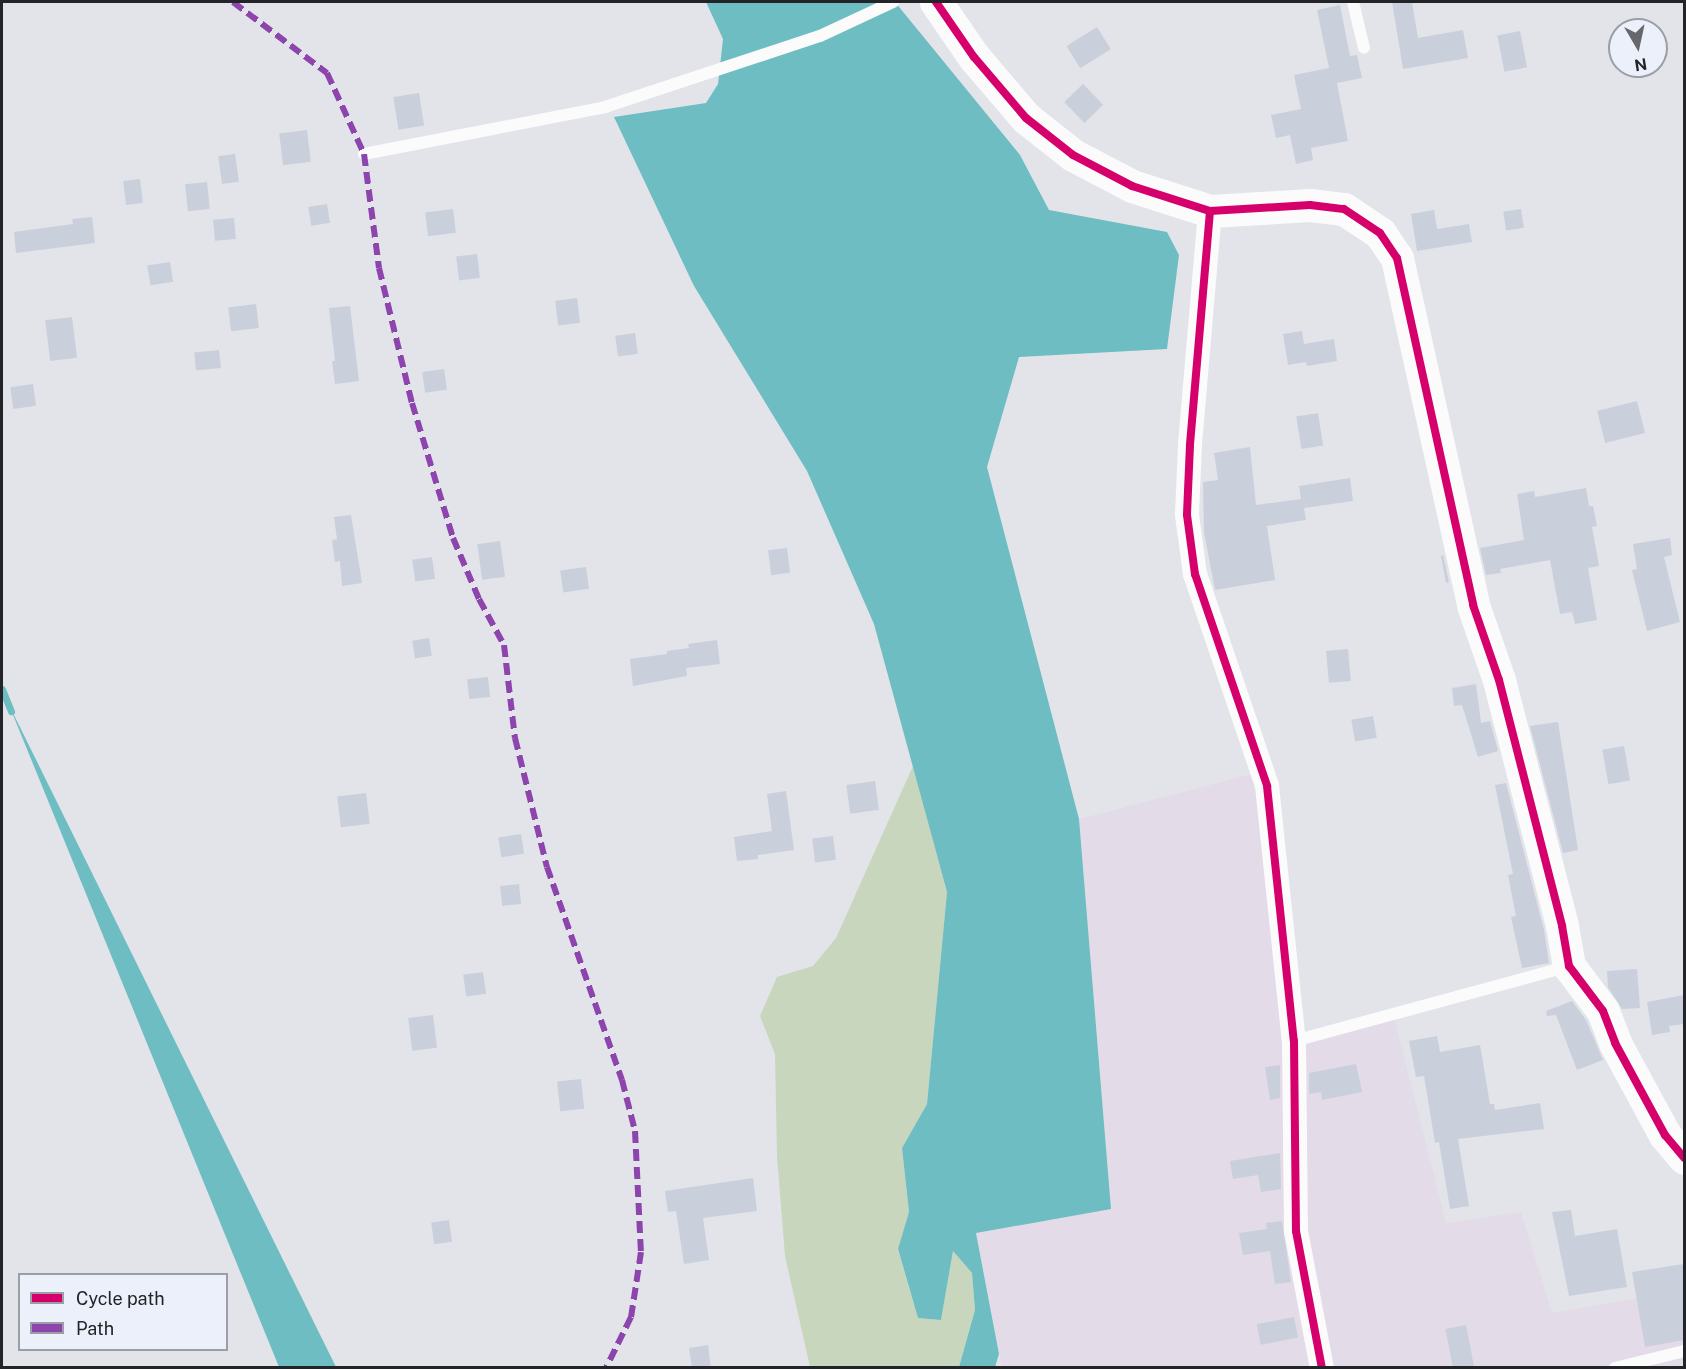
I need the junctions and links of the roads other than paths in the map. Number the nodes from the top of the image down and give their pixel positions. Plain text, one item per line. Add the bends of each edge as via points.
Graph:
1 (893, 2) edge
2 (936, 2) edge
3 (1353, 2) edge
4 (1364, 48) dead end
5 (364, 154) dead end
6 (1210, 211) junction
7 (1569, 966) junction
8 (1294, 1041) junction
9 (1684, 1158) edge
10 (1684, 1351) edge
11 (1322, 1368) edge
12 (1616, 1368) edge

1 - 5 lane via 820,36 605,107
2 - 6 street via 974,57 1026,118 1073,155 1132,186
3 - 4 lane
6 - 7 street via 1310,205 1344,209 1380,233 1397,258 1473,605 1499,680
6 - 8 street via 1187,515 1195,574 1267,786
7 - 8 lane
7 - 9 street via 1603,1011 1615,1042 1665,1135
8 - 11 street via 1296,1232
10 - 12 lane

